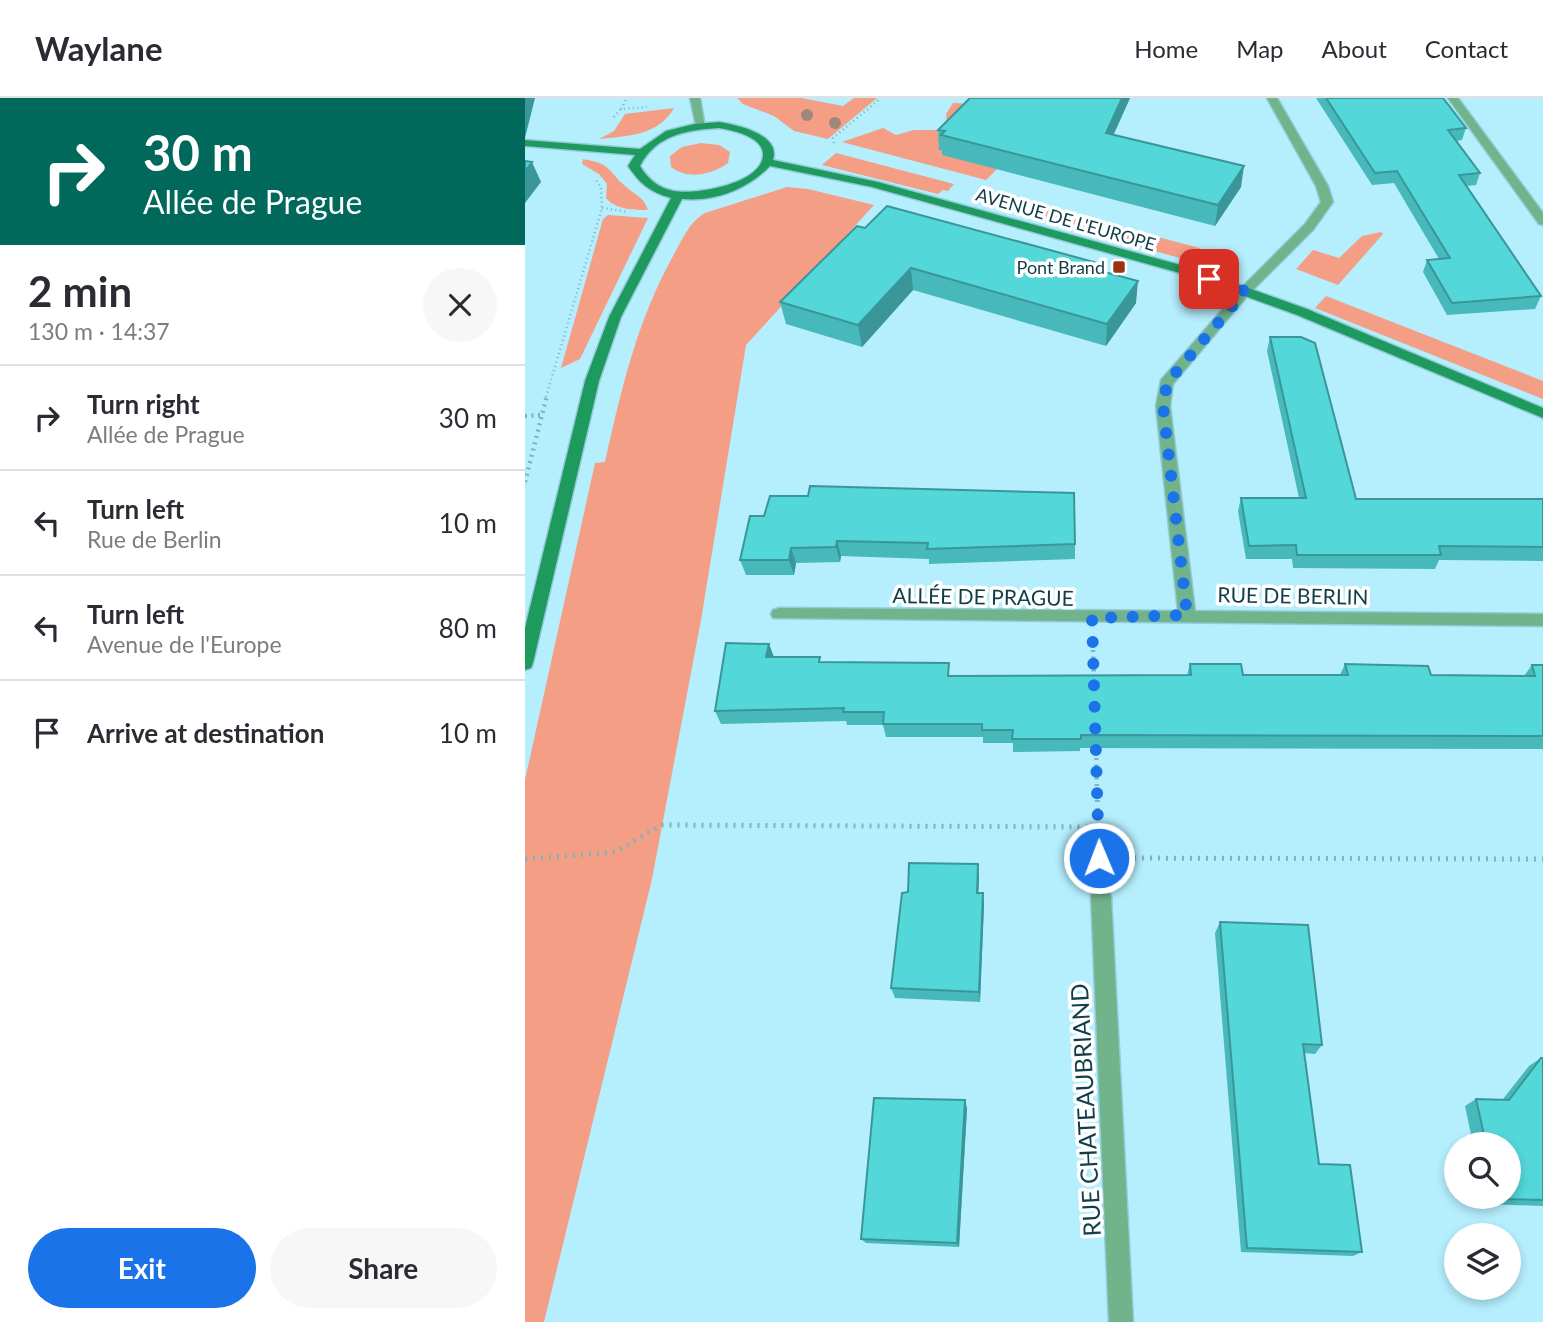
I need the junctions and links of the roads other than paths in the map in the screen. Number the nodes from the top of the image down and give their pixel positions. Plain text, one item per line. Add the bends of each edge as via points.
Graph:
1 (695, 98) edge
2 (1272, 98) edge
3 (1453, 98) edge
4 (701, 126) junction
5 (525, 143) edge
6 (640, 152) junction
7 (766, 162) junction
8 (678, 195) junction
9 (1543, 221) edge
10 (1245, 291) junction
11 (1543, 413) edge
12 (779, 614) dead end
13 (1187, 615) junction
14 (1543, 620) edge
15 (525, 663) edge
16 (1101, 896) dead end
17 (1121, 1322) edge

1 - 4 street
2 - 10 street, RUE DE BERLIN via 1327,202 1309,227
3 - 9 street
4 - 6 street via 655,140
4 - 7 street via 750,132 768,149
5 - 6 street
6 - 8 street via 633,166 639,179 654,189
7 - 8 street via 758,174 723,191
7 - 10 street, AVENUE DE L'EUROPE via 874,184 1178,268
8 - 15 street via 615,317 592,380
10 - 11 street, AVENUE DE L'EUROPE
10 - 13 street, RUE DE BERLIN via 1167,383 1164,394
12 - 13 street, ALLÉE DE PRAGUE
13 - 14 street, RUE DE BERLIN
16 - 17 street, RUE CHATEAUBRIAND

